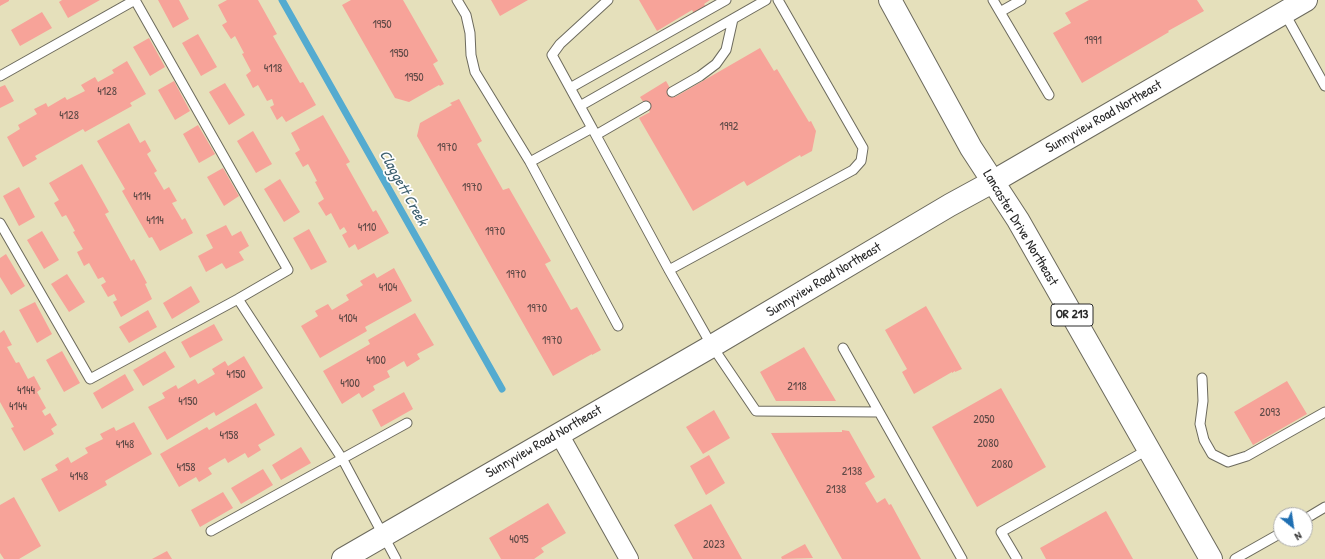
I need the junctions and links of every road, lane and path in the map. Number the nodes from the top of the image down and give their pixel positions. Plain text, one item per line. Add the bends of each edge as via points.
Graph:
1 (457, 0) edge
2 (608, 0) edge
3 (726, 0) edge
4 (766, 0) edge
5 (778, 0) edge
6 (890, 0) edge
7 (993, 0) edge
8 (1021, 0) edge
9 (1306, 0) edge
10 (1000, 12) junction
11 (1284, 12) junction
12 (733, 19) junction
13 (0, 76) edge
14 (1325, 86) edge
15 (570, 88) junction
16 (672, 92) dead end
17 (1049, 95) dead end
18 (580, 106) junction
19 (646, 106) dead end
20 (594, 132) junction
21 (530, 162) junction
22 (994, 181) junction
23 (0, 223) edge
24 (669, 270) junction
25 (238, 299) junction
26 (618, 326) dead end
27 (712, 346) junction
28 (843, 348) dead end
29 (1202, 378) dead end
30 (879, 412) junction
31 (1325, 412) edge
32 (407, 423) dead end
33 (559, 434) junction
34 (1149, 449) junction
35 (343, 460) junction
36 (1325, 507) edge
37 (1313, 514) edge
38 (211, 531) dead end
39 (383, 536) junction
40 (1273, 538) edge
41 (343, 559) edge
42 (396, 559) edge
43 (630, 559) edge
44 (962, 559) edge
45 (1017, 559) edge
46 (1211, 559) edge
47 (1236, 559) edge

1 - 21 lane via 466,15 475,72
2 - 15 lane via 560,44 552,55
3 - 15 lane
4 - 12 lane
5 - 24 lane via 863,148 861,161 853,170
6 - 22 main road, Lancaster Drive Northeast / OR 213 via 971,148
7 - 10 lane
8 - 10 lane
9 - 11 main road, Sunnyview Road Northeast
10 - 17 lane
11 - 14 lane
11 - 22 main road, Sunnyview Road Northeast
12 - 16 lane via 726,50 716,64
12 - 18 lane
13 - 25 lane via 135,0 288,270
15 - 18 lane
18 - 20 lane
19 - 20 lane
20 - 21 lane
20 - 24 lane
21 - 26 lane
22 - 27 main road, Sunnyview Road Northeast
22 - 34 main road, Lancaster Drive Northeast / OR 213
23 - 25 lane via 90,379
24 - 27 lane
25 - 35 lane
27 - 30 lane via 756,411
27 - 33 main road, Sunnyview Road Northeast
28 - 30 lane
29 - 31 lane via 1200,424 1204,440 1212,454 1228,462 1247,456
30 - 44 lane
32 - 35 lane
33 - 39 main road, Sunnyview Road Northeast
33 - 43 street
34 - 45 lane via 1001,532
34 - 46 main road, Lancaster Drive Northeast / OR 213
35 - 38 lane
35 - 39 lane
36 - 37 lane
39 - 41 main road, Sunnyview Road Northeast
39 - 42 lane
40 - 47 lane

